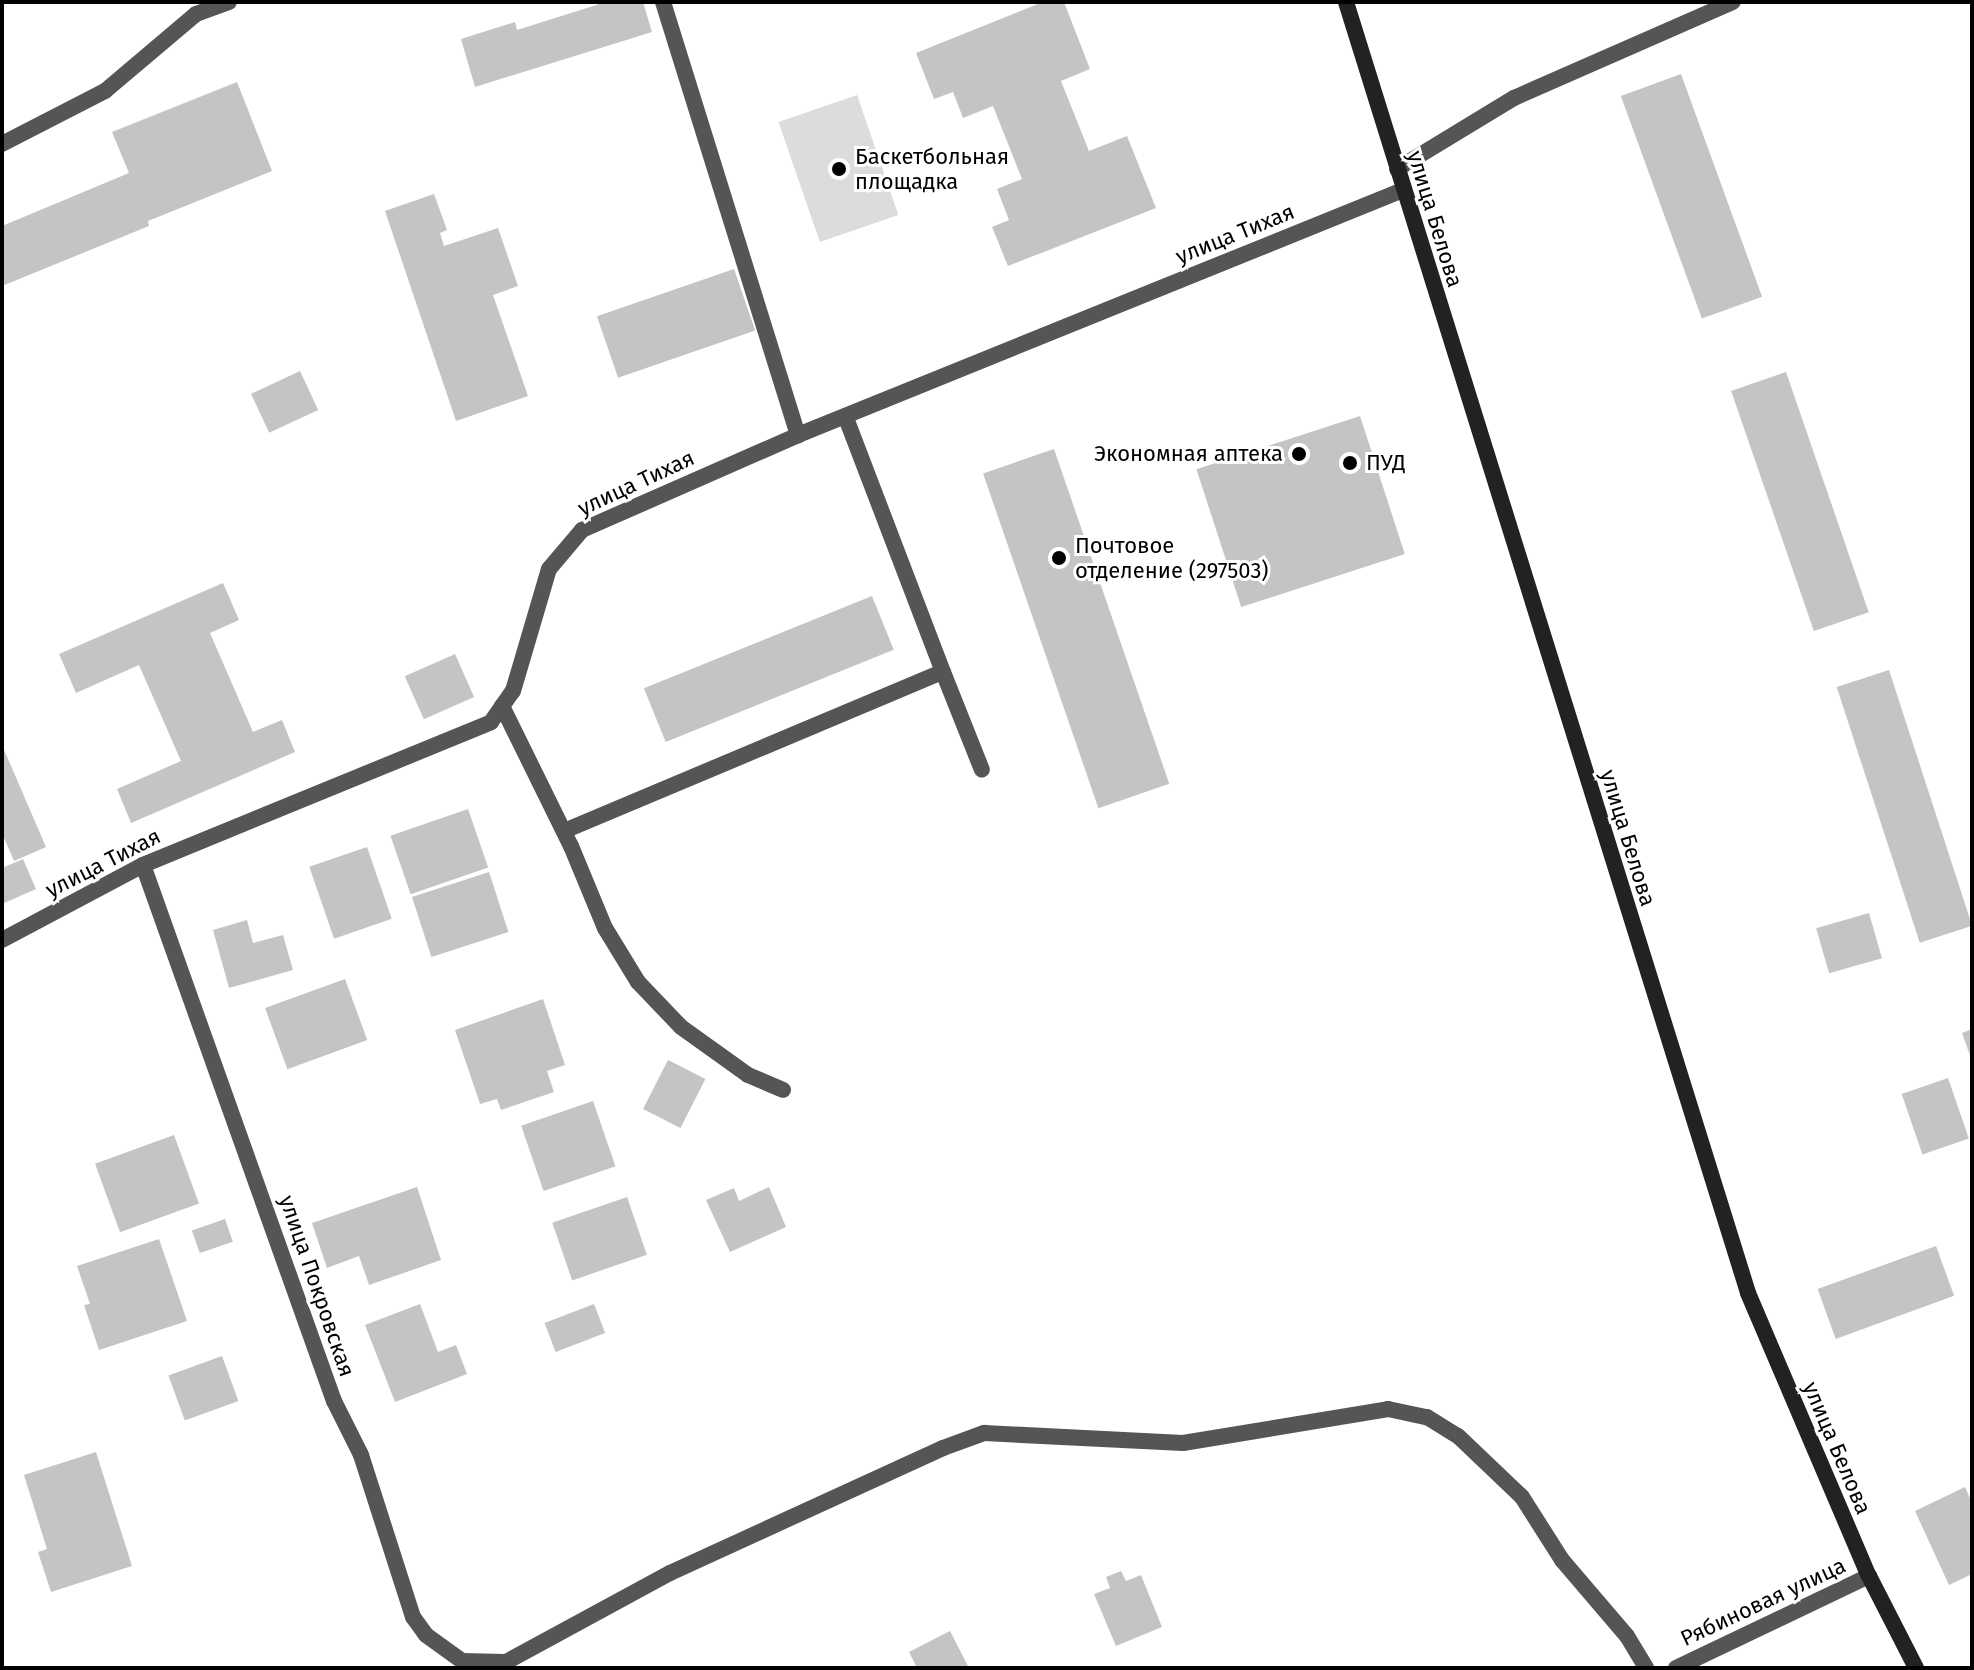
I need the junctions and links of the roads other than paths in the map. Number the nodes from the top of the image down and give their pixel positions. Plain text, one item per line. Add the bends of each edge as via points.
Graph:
1 (229, 2) edge
2 (663, 2) edge
3 (1346, 2) edge
4 (1733, 2) edge
5 (2, 144) edge
6 (1397, 169) junction
7 (1403, 190) junction
8 (845, 416) junction
9 (798, 435) junction
10 (943, 672) junction
11 (502, 706) junction
12 (982, 770) dead end
13 (564, 831) junction
14 (143, 865) junction
15 (2, 940) edge
16 (783, 1090) dead end
17 (1869, 1576) junction
18 (500, 1665) edge
19 (1682, 1667) edge
20 (1646, 1668) edge
21 (1916, 1668) edge

1 - 5 street via 196,14 105,91
2 - 9 street
3 - 6 main road, улица Белова
4 - 6 street via 1514,98
6 - 7 main road, улица Белова
7 - 8 street, улица Тихая
7 - 17 main road, улица Белова via 1744,1279
8 - 9 street, улица Тихая
8 - 10 street
9 - 11 street, улица Тихая via 582,530 549,569 513,691
10 - 12 street
10 - 13 street
11 - 13 street
11 - 14 street, улица Тихая via 491,722
13 - 16 street via 605,928 638,982 681,1027 748,1075
14 - 15 street, улица Тихая
14 - 18 street, улица Покровская via 334,1401 361,1455 413,1617 426,1635 462,1661
17 - 19 street, Рябиновая улица
17 - 21 main road, улица Белова
18 - 20 street via 670,1573 984,1433 1183,1443 1388,1409 1427,1417 1458,1436 1522,1497 1562,1560 1627,1636

